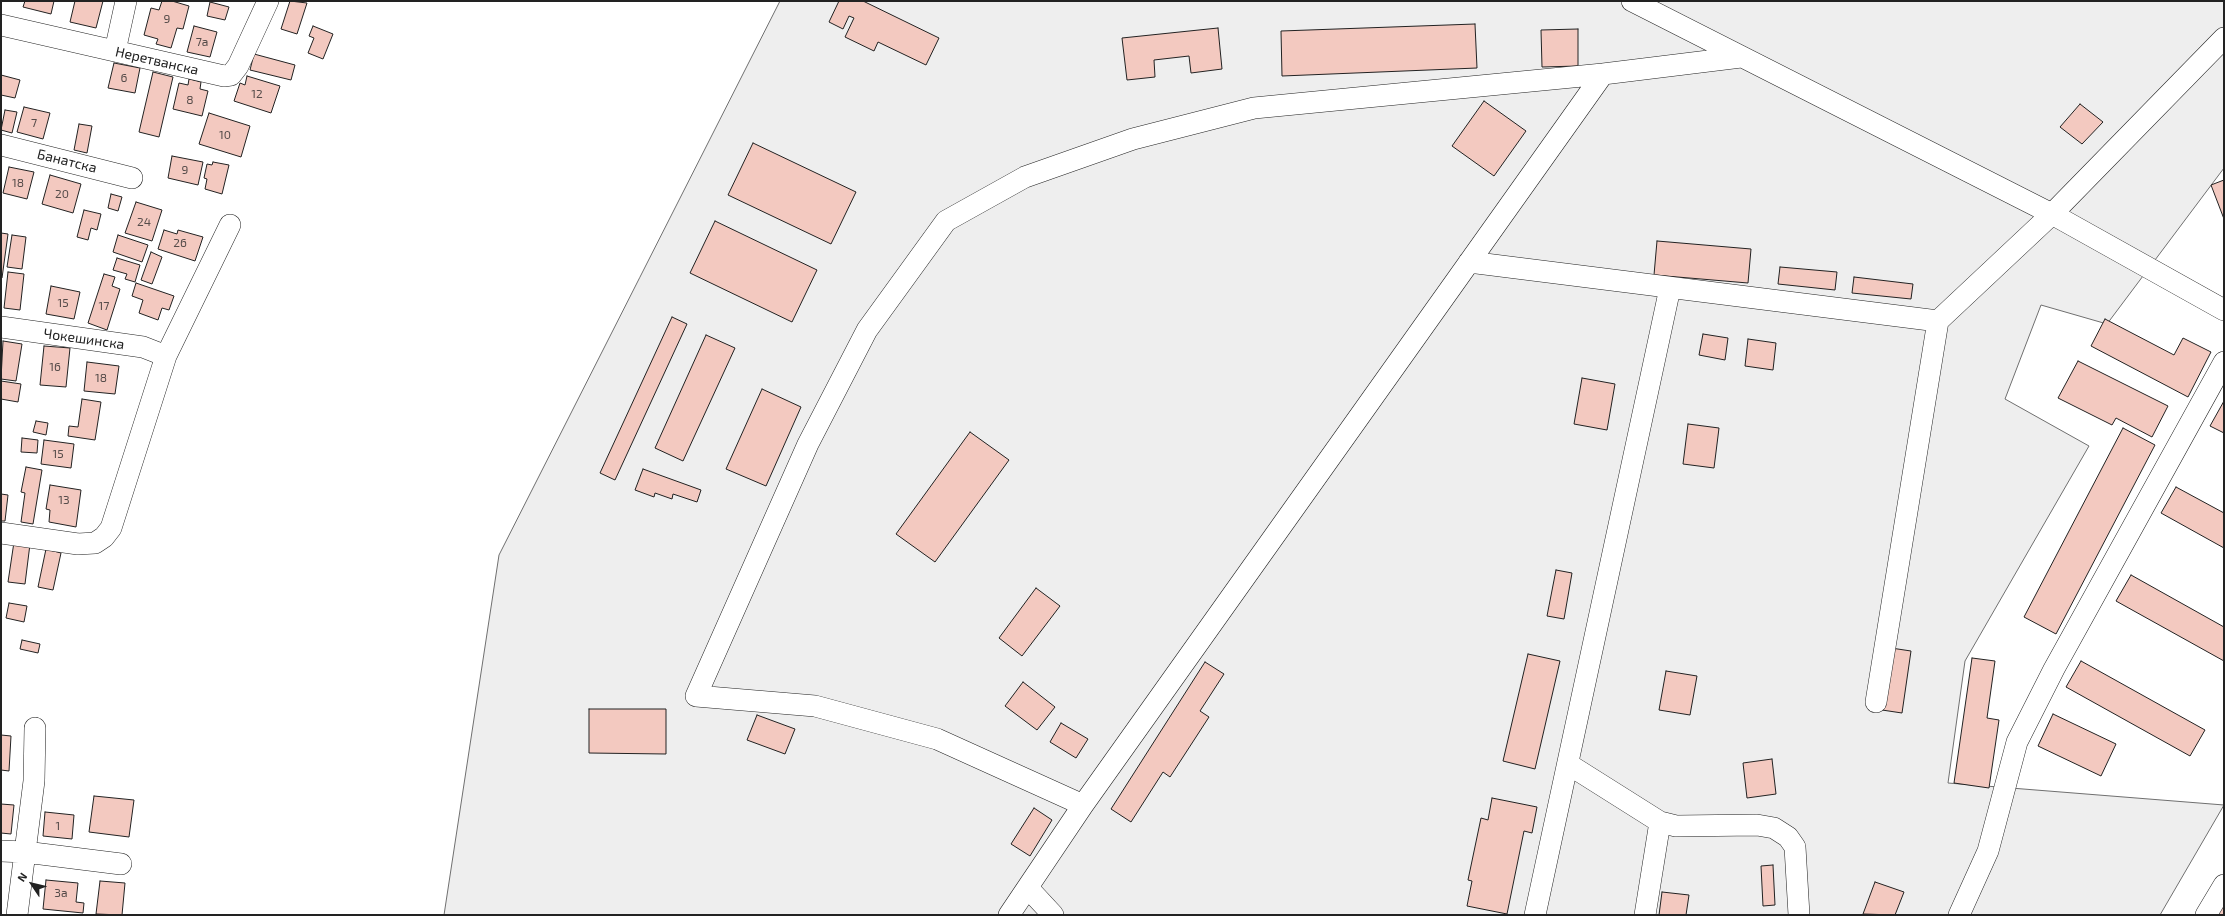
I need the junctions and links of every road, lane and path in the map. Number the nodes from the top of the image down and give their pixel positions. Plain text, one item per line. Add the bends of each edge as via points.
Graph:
1 (126, 1) edge
2 (268, 1) edge
3 (1632, 1) edge
4 (1, 25) edge
5 (2224, 38) edge
6 (115, 51) junction
7 (1741, 57) junction
8 (1603, 74) junction
9 (1, 145) edge
10 (132, 178) dead end
11 (2052, 214) junction
12 (230, 225) dead end
13 (1469, 262) junction
14 (1670, 288) junction
15 (2224, 310) edge
16 (1938, 321) junction
17 (1, 327) edge
18 (166, 356) junction
19 (2224, 362) edge
20 (1, 533) edge
21 (1876, 702) dead end
22 (36, 728) dead end
23 (1568, 764) junction
24 (1083, 805) junction
25 (1660, 822) junction
26 (1, 851) edge
27 (24, 852) junction
28 (121, 864) dead end
29 (2224, 885) edge
30 (1028, 888) junction
31 (17, 915) edge
32 (1009, 915) edge
33 (1052, 915) edge
34 (1535, 915) edge
35 (1645, 915) edge
36 (1799, 915) edge
37 (1959, 915) edge
38 (2206, 915) edge

1 - 6 street
2 - 6 street, Неретванска via 238,66 231,75 224,76
3 - 7 street
4 - 6 street, Неретванска
5 - 11 street
7 - 8 street
7 - 11 street
8 - 13 street
8 - 24 street via 1254,108 1126,141 1025,177 946,221 867,330 808,444 696,696 815,706 937,739
9 - 10 street, Банатска
11 - 15 street
11 - 16 street
12 - 18 street
13 - 14 street
13 - 24 street
14 - 16 street
14 - 23 street
16 - 21 street
17 - 18 street, Чокешинска via 144,347
18 - 20 street via 111,528 104,537 95,543 78,544
19 - 37 street via 2054,669 2017,742 1988,851
22 - 27 street via 34,781
23 - 25 street
23 - 34 street
24 - 30 street
25 - 35 street
25 - 36 street via 1676,826 1757,825 1774,828 1788,837 1795,847
26 - 27 street
27 - 28 street
27 - 31 street
29 - 38 street
30 - 32 street
30 - 33 street

